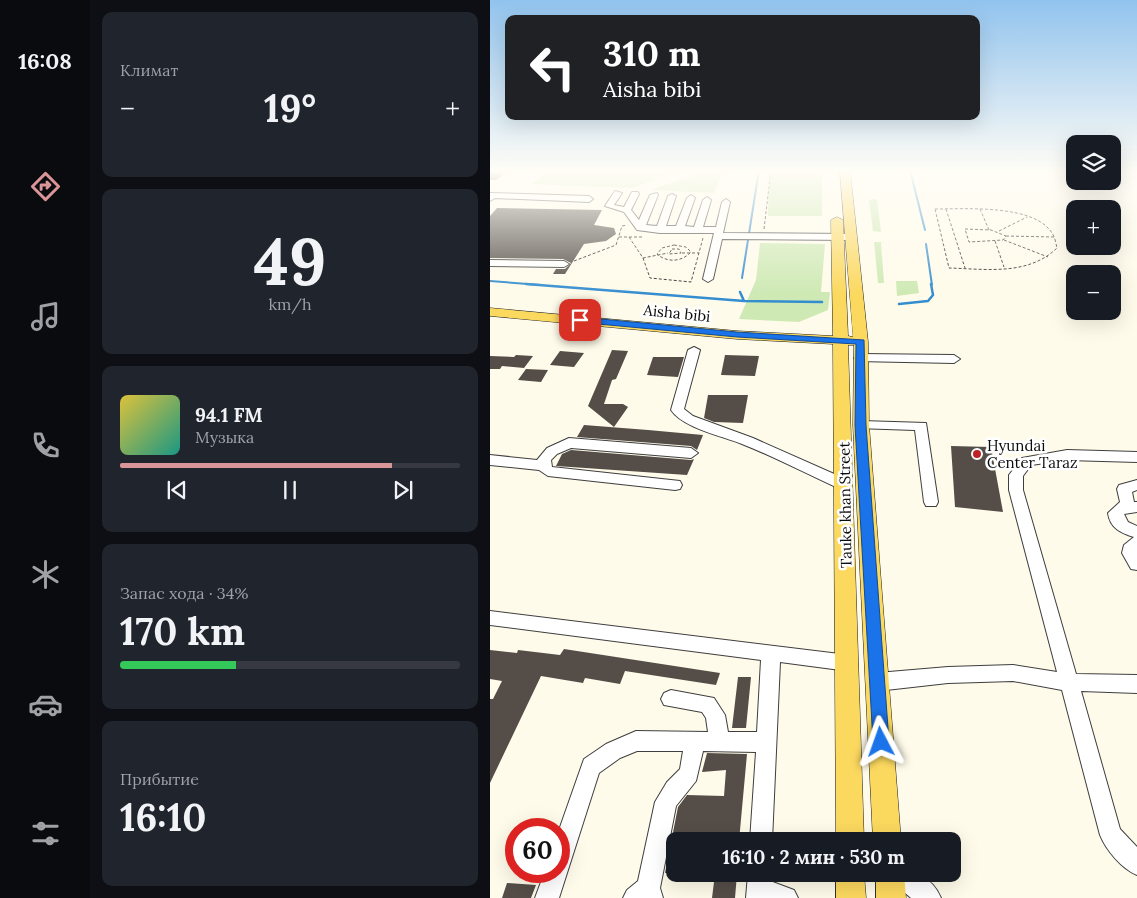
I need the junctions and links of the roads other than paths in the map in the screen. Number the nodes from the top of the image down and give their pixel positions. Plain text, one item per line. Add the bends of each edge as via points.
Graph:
1 (628, 212) edge
2 (646, 212) edge
3 (666, 212) edge
4 (686, 212) edge
5 (705, 212) edge
6 (724, 212) edge
7 (841, 212) edge
8 (844, 212) edge
9 (639, 226) junction
10 (660, 230) junction
11 (679, 230) junction
12 (701, 233) junction
13 (719, 233) junction
14 (844, 237) junction
15 (490, 263) edge
16 (564, 264) road end
17 (708, 278) dead end
18 (490, 312) edge
19 (854, 347) junction
20 (694, 350) dead end
21 (954, 359) dead end
22 (861, 425) junction
23 (691, 453) dead end
24 (1137, 458) edge
25 (490, 460) edge
26 (543, 466) junction
27 (675, 484) dead end
28 (1137, 485) edge
29 (844, 486) junction
30 (931, 502) dead end
31 (1132, 507) edge
32 (1137, 532) edge
33 (1137, 542) edge
34 (1137, 564) edge
35 (490, 618) edge
36 (771, 653) junction
37 (848, 663) junction
38 (877, 682) junction
39 (1068, 682) junction
40 (1137, 684) edge
41 (671, 699) dead end
42 (696, 742) junction
43 (720, 742) junction
44 (766, 742) junction
45 (570, 829) edge
46 (761, 832) edge
47 (850, 832) edge
48 (886, 832) edge
49 (1137, 864) edge
50 (850, 882) edge
51 (890, 882) edge
52 (910, 882) edge
53 (552, 883) edge
54 (758, 886) edge
55 (645, 895) edge
56 (547, 898) edge
57 (786, 898) edge
58 (851, 898) edge
59 (891, 898) edge
60 (929, 898) edge

1 - 9 lane
2 - 9 lane
3 - 10 lane
4 - 11 lane
5 - 12 lane
6 - 13 lane
7 - 14 main road, Tauke khan Street
8 - 14 main road, Tauke khan Street
9 - 10 lane
10 - 11 lane
11 - 12 lane
12 - 13 lane
13 - 14 lane
13 - 17 lane
14 - 19 main road, Tauke khan Street
14 - 19 main road, Tauke khan Street via 864,316
15 - 16 lane
18 - 19 main road, Aisha bibi
19 - 21 lane
19 - 22 main road, Tauke khan Street
19 - 29 main road, Tauke khan Street
20 - 29 lane via 677,410 688,419 748,441
22 - 30 lane via 921,426
22 - 38 main road, Tauke khan Street
23 - 26 lane via 569,444 552,451 544,458
24 - 39 lane via 1067,455 1043,458 1028,461 1016,475 1016,490
25 - 26 lane
26 - 27 lane via 548,471
28 - 31 lane via 1124,489
29 - 37 main road, Tauke khan Street
31 - 32 lane via 1118,509 1116,517 1121,525
33 - 34 lane via 1130,549 1130,554
35 - 36 lane
36 - 37 lane
36 - 44 lane
37 - 47 main road, Tauke khan Street
38 - 39 lane via 1013,673
38 - 48 main road, Tauke khan Street
39 - 40 lane
39 - 49 lane via 1111,835
41 - 43 lane via 707,704 715,715
42 - 43 lane
42 - 45 lane via 636,741 591,766
42 - 55 lane via 689,774 666,802
43 - 44 lane
44 - 46 lane
50 - 58 main road
51 - 59 main road
52 - 60 lane
53 - 56 lane
54 - 57 lane

